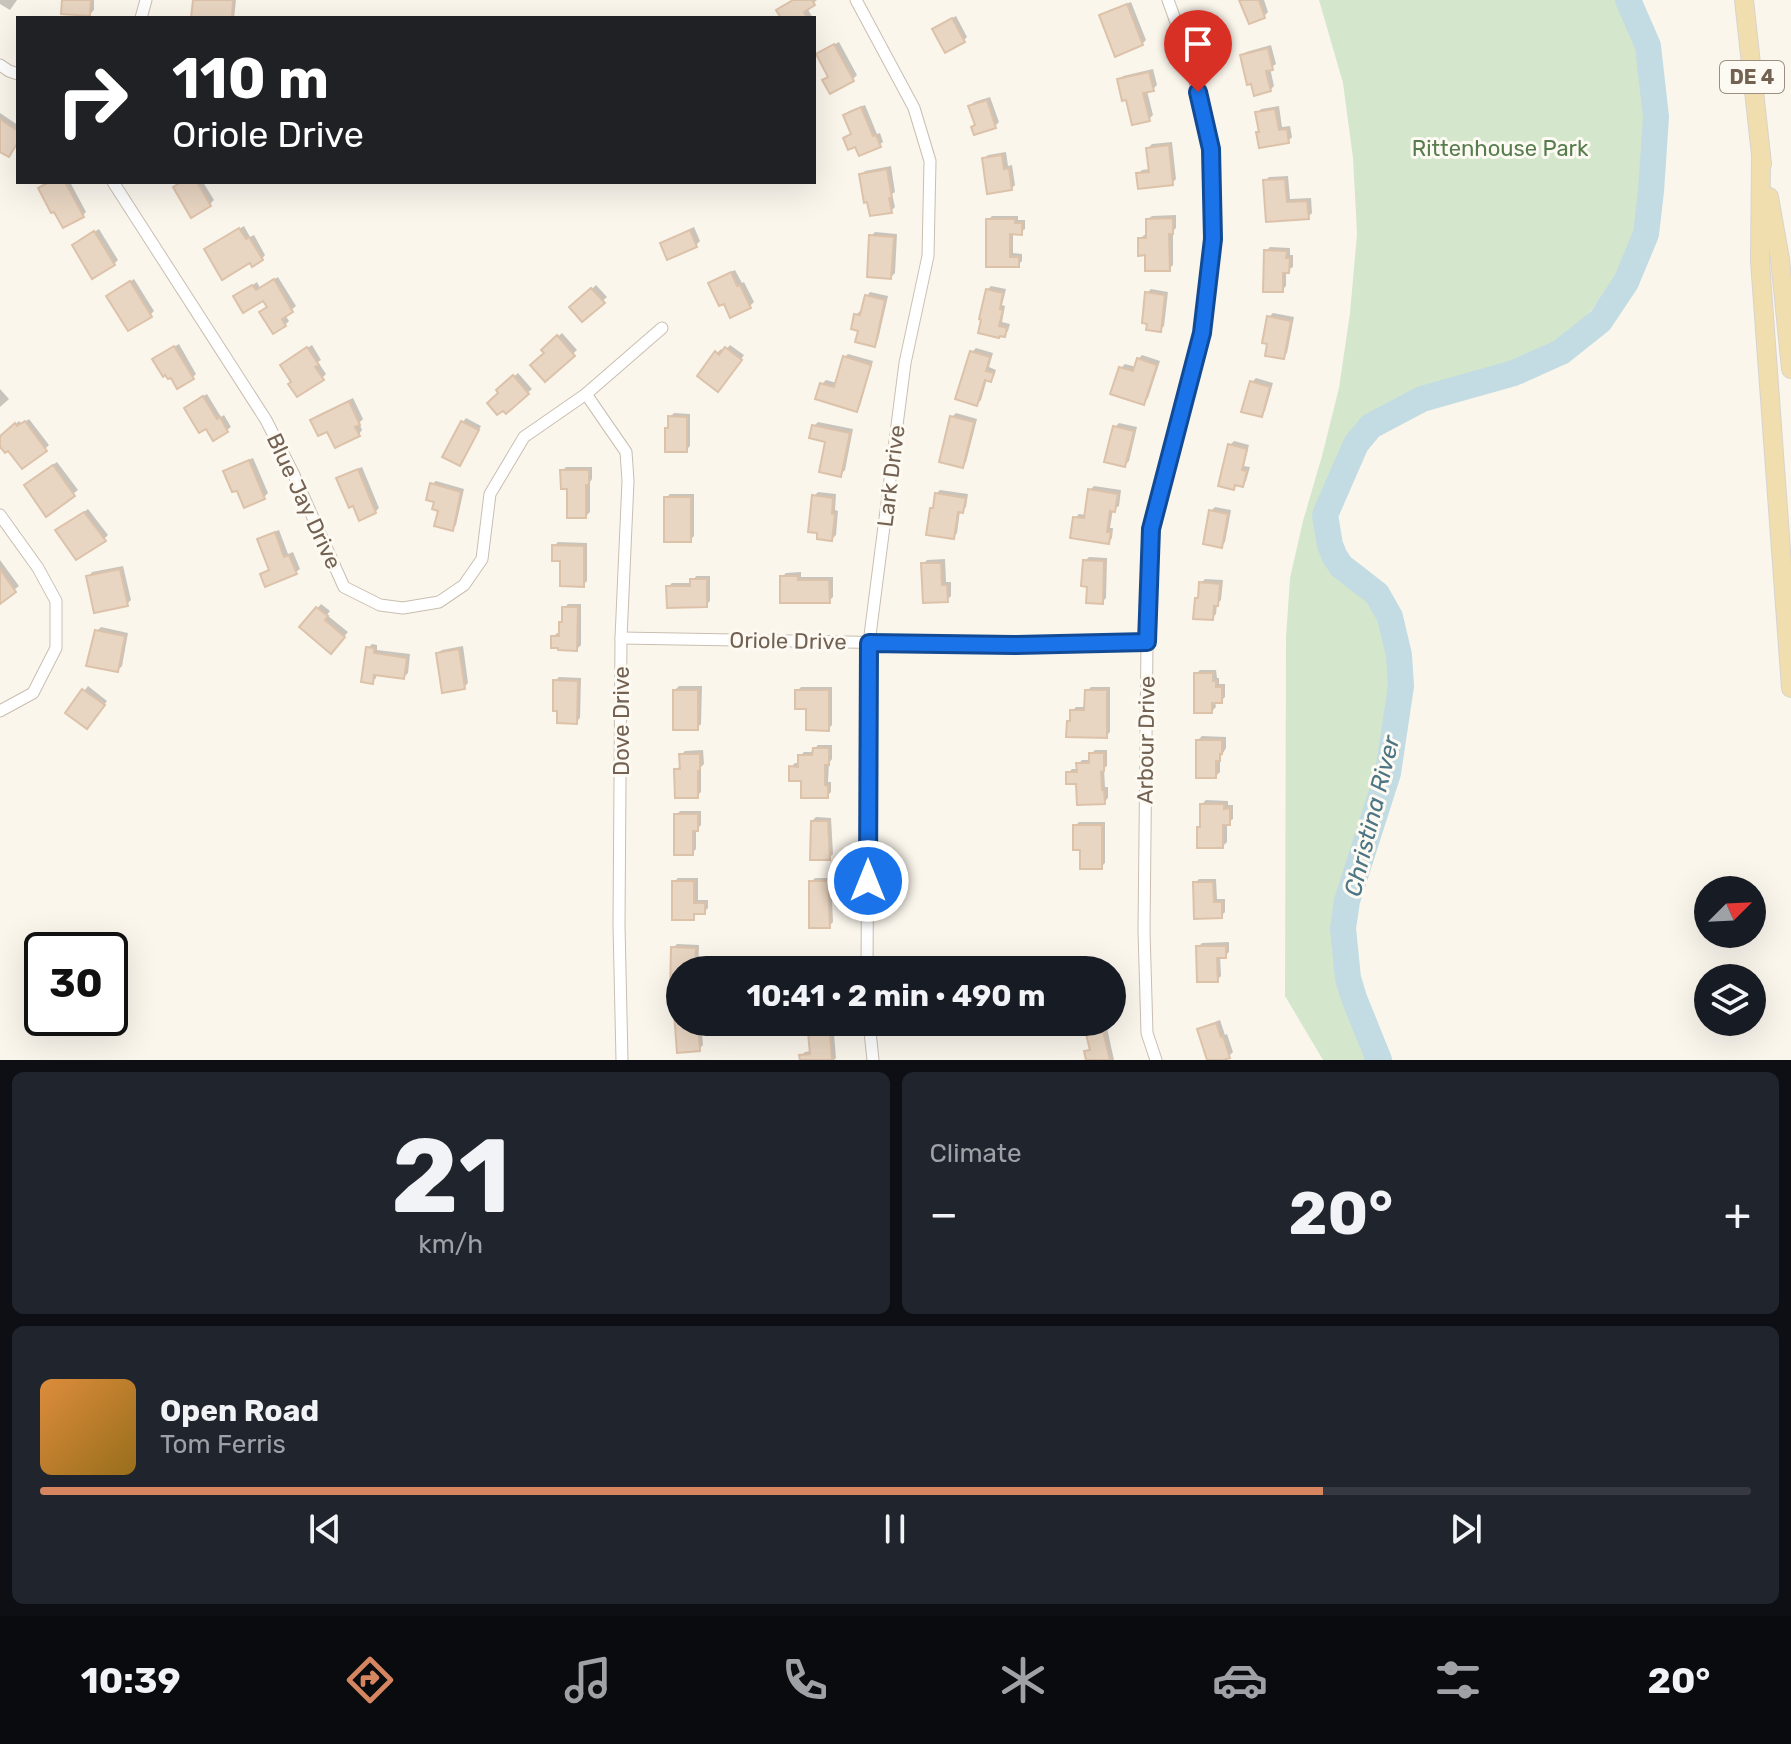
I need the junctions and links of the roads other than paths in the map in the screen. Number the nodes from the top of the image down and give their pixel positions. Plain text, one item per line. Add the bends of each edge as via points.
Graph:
1 (856, 0) edge
2 (1168, 0) edge
3 (1744, 0) edge
4 (1761, 155) junction
5 (114, 184) edge
6 (662, 328) dead end
7 (1791, 369) edge
8 (586, 394) junction
9 (0, 515) edge
10 (621, 638) junction
11 (1147, 642) junction
12 (869, 643) junction
13 (1791, 688) edge
14 (0, 711) edge
15 (867, 956) edge
16 (870, 1036) edge
17 (622, 1060) edge
18 (873, 1060) edge
19 (1156, 1060) edge

1 - 12 street, Lark Drive via 914,108 930,161 928,256 905,363
2 - 11 street, Arbour Drive via 1191,64 1211,149 1213,239 1202,333 1151,529
3 - 4 main road, DE 4
4 - 7 main road, DE 4 via 1780,259
4 - 13 main road, DE 4 via 1760,261
5 - 8 street, Blue Jay Drive via 266,420 344,587 380,605 403,608 439,602 464,585 482,559 490,494 524,437
6 - 8 street, Blue Jay Drive
8 - 10 street, Dove Drive via 626,452
9 - 14 street via 56,601 56,648 33,693
10 - 12 street, Oriole Drive
10 - 17 street, Dove Drive
11 - 12 street, Oriole Drive
11 - 19 street, Arbour Drive via 1144,931 1147,1033
12 - 15 street, Lark Drive
16 - 18 street

